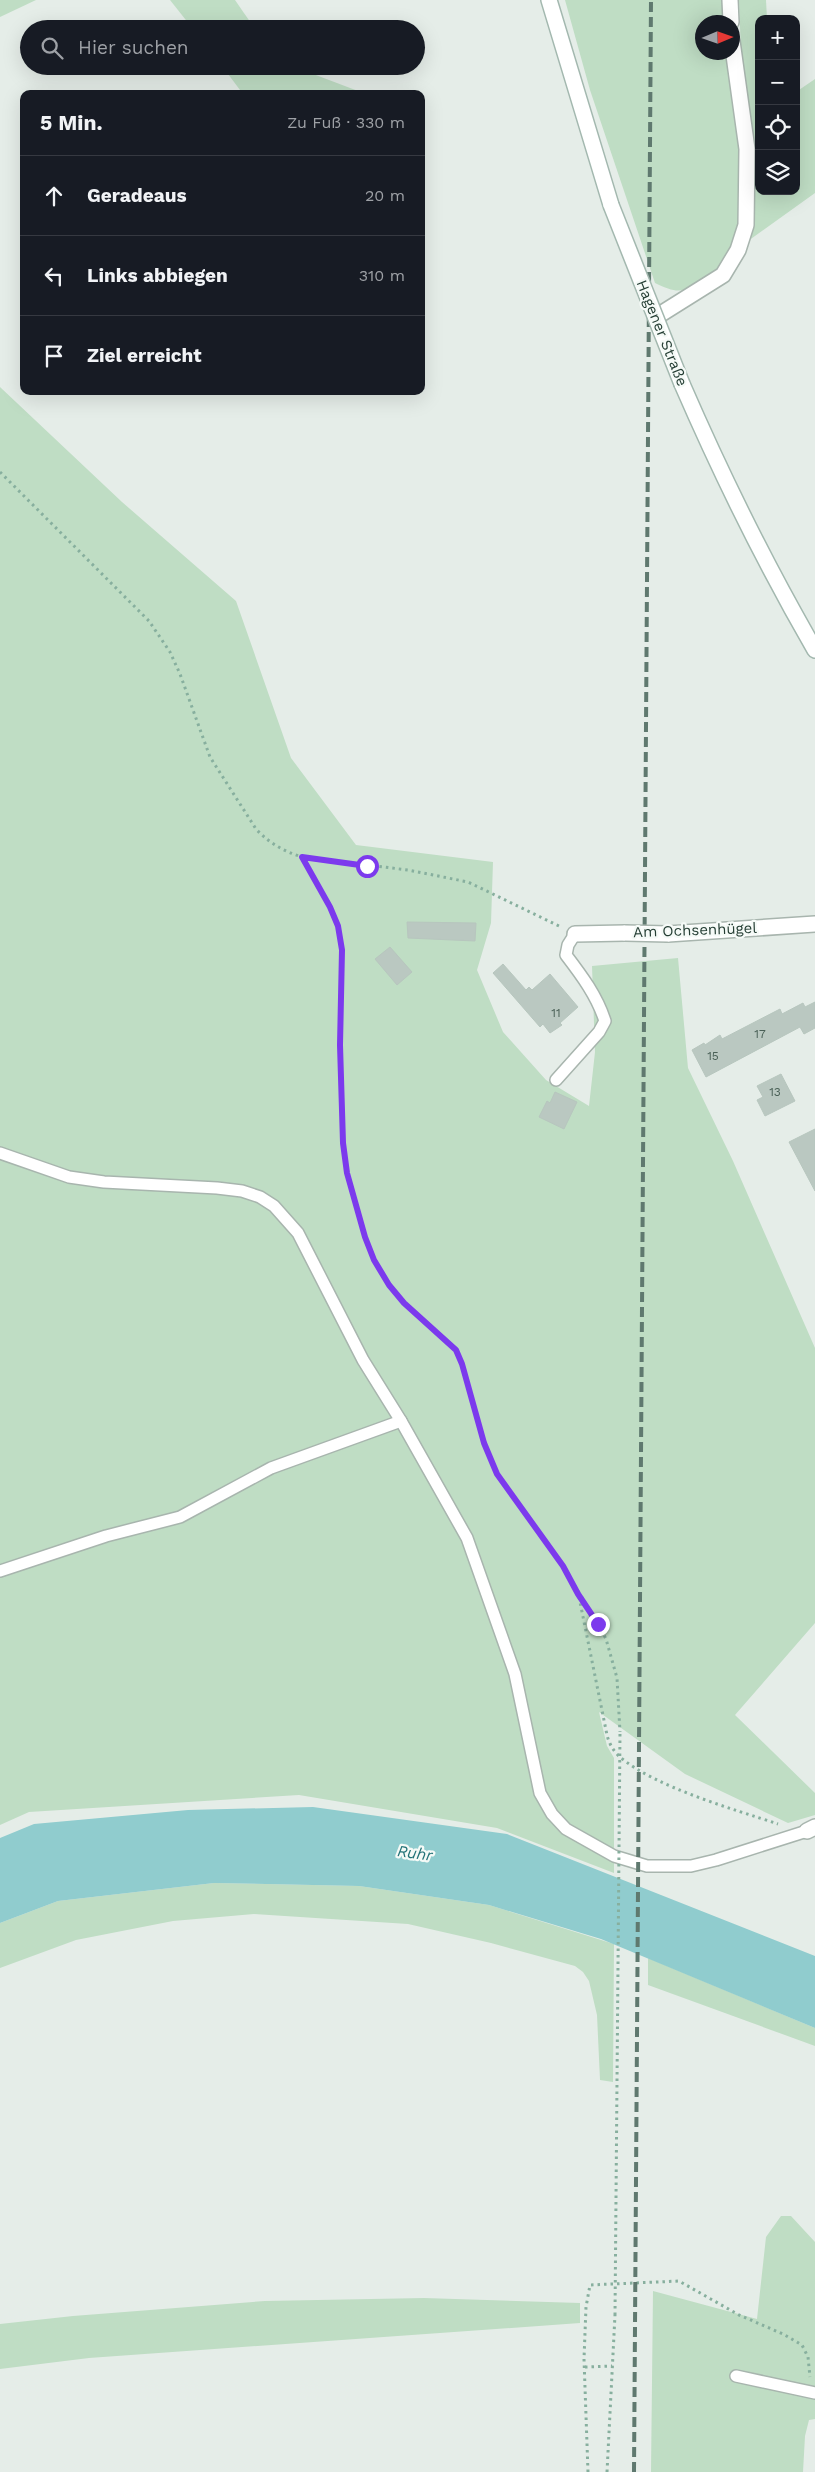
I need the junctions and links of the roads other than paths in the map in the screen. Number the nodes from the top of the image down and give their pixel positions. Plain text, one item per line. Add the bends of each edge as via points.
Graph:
1 (549, 0) edge
2 (730, 0) edge
3 (731, 15) edge
4 (735, 60) edge
5 (656, 317) junction
6 (815, 650) edge
7 (815, 924) edge
8 (575, 934) joint
9 (556, 1080) dead end
10 (0, 1153) edge
11 (401, 1421) junction
12 (0, 1571) edge
13 (811, 1829) edge
14 (736, 2376) dead end
15 (813, 2393) edge

1 - 5 main road, Hagener Straße, bridge via 611,205
2 - 3 main road
4 - 5 main road via 747,149 746,225 738,250 723,275
5 - 6 main road, Hagener Straße, bridge via 726,484
7 - 8 main road, Am Ochsenhügel, bridge via 668,934
8 - 9 lane via 566,955 589,985 605,1021
10 - 11 lane via 69,1177 225,1189 260,1197 274,1206 298,1233 363,1360
11 - 12 lane via 272,1468 180,1517 106,1536
11 - 13 lane via 467,1538 515,1674 540,1793 552,1814 566,1828 614,1856 647,1866 690,1866
14 - 15 lane

